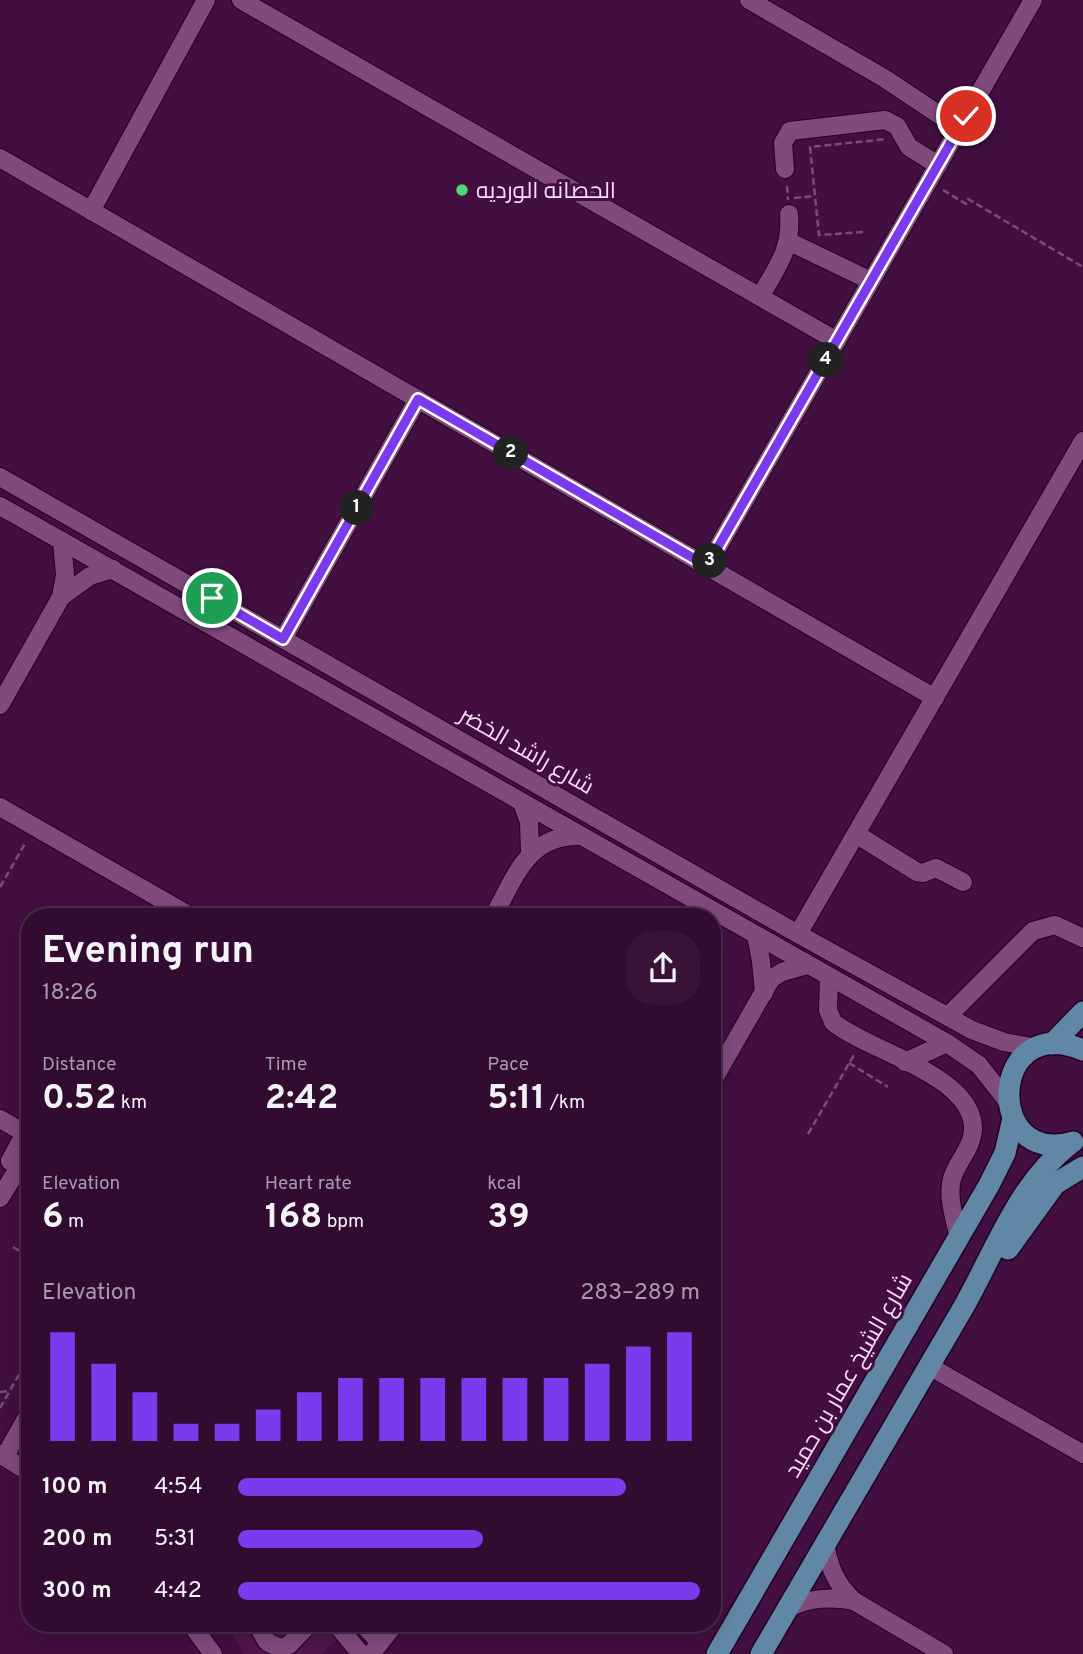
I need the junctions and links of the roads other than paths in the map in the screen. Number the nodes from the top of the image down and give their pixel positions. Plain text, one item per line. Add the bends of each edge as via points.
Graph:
1 (206, 0) edge
2 (241, 0) edge
3 (749, 0) edge
4 (1033, 0) edge
5 (963, 122) junction
6 (0, 158) edge
7 (938, 165) junction
8 (785, 169) road end
9 (789, 206) road end
10 (91, 211) junction
11 (789, 242) junction
12 (872, 281) junction
13 (760, 297) junction
14 (837, 341) junction
15 (418, 399) junction
16 (1082, 447) edge
17 (0, 477) edge
18 (0, 506) edge
19 (62, 541) junction
20 (707, 566) junction
21 (113, 569) junction
22 (61, 597) junction
23 (283, 639) junction
24 (935, 698) junction
25 (0, 705) edge
26 (522, 802) junction
27 (0, 807) edge
28 (856, 834) junction
29 (579, 836) junction
30 (530, 852) junction
31 (963, 881) dead end
32 (176, 908) edge
33 (498, 908) edge
34 (707, 908) edge
35 (721, 916) edge
36 (799, 934) junction
37 (755, 935) junction
38 (1083, 939) edge
39 (807, 965) junction
40 (829, 977) junction
41 (764, 993) junction
42 (1083, 1012) edge
43 (948, 1016) junction
44 (947, 1043) junction
45 (1044, 1046) junction
46 (1083, 1051) edge
47 (905, 1062) junction
48 (721, 1067) edge
49 (1011, 1110) junction
50 (0, 1119) edge
51 (21, 1135) edge
52 (1077, 1141) edge
53 (21, 1150) edge
54 (21, 1154) edge
55 (1083, 1167) edge
56 (0, 1181) edge
57 (0, 1198) edge
58 (958, 1238) junction
59 (978, 1282) junction
60 (929, 1366) junction
61 (21, 1426) edge
62 (1083, 1454) edge
63 (2, 1455) edge
64 (21, 1467) edge
65 (825, 1541) junction
66 (854, 1601) junction
67 (788, 1608) junction
68 (197, 1632) edge
69 (261, 1632) edge
70 (301, 1632) edge
71 (343, 1632) edge
72 (367, 1632) edge
73 (389, 1632) edge
74 (375, 1649) edge
75 (213, 1654) edge
76 (361, 1654) edge
77 (717, 1654) edge
78 (761, 1654) edge
79 (944, 1654) edge

1 - 10 street
2 - 13 street
3 - 5 street
4 - 5 street
5 - 7 street
6 - 10 street
7 - 8 street via 909,147 890,121 794,130 784,139
7 - 12 street
9 - 11 street
10 - 15 street
11 - 12 street
11 - 13 street
12 - 14 street
13 - 14 street
14 - 20 street
15 - 20 street
15 - 23 street
16 - 24 street
17 - 23 street, شارع راشد الخضر
18 - 19 street, شارع راشد الخضر
19 - 21 street, شارع راشد الخضر
19 - 22 street via 65,575
20 - 24 street
21 - 22 street via 90,576
21 - 26 street, شارع راشد الخضر
22 - 25 street
23 - 36 street, شارع راشد الخضر
24 - 28 street
26 - 29 street, شارع راشد الخضر
26 - 30 street via 529,822
27 - 32 street
28 - 31 street via 917,872 936,868
28 - 36 street
29 - 30 street via 558,837
29 - 34 street, شارع راشد الخضر
30 - 33 street
35 - 37 street, شارع راشد الخضر
36 - 43 street, شارع راشد الخضر
37 - 39 street, شارع راشد الخضر
37 - 41 street
38 - 43 street via 1055,925 1033,930
39 - 40 street, شارع راشد الخضر
39 - 41 street via 771,979
40 - 44 street, شارع راشد الخضر
40 - 47 street via 830,1019
41 - 48 street
42 - 45 main road
43 - 45 street, شارع راشد الخضر via 988,1037
44 - 47 street
44 - 49 street, شارع راشد الخضر via 979,1065
45 - 46 main road via 1070,1045
45 - 49 main road, شارع الشيخ عمار بن حميد via 1013,1070 1008,1086
47 - 58 street via 950,1086 969,1108 972,1138 951,1183
49 - 52 main road via 1023,1132 1037,1141 1053,1145
49 - 58 main road, شارع الشيخ عمار بن حميد via 998,1169
50 - 51 street
52 - 59 main road via 1030,1185
53 - 56 street
54 - 57 street
55 - 59 main road via 1055,1184
58 - 77 main road, شارع الشيخ عمار بن حميد
59 - 60 main road
60 - 62 street
60 - 65 main road
61 - 63 street
63 - 64 street
65 - 66 street via 836,1581
65 - 67 main road
66 - 67 street via 827,1597
66 - 79 street
67 - 78 main road
68 - 75 street
69 - 70 street via 267,1642 280,1648
71 - 76 street
72 - 74 street
73 - 74 street

